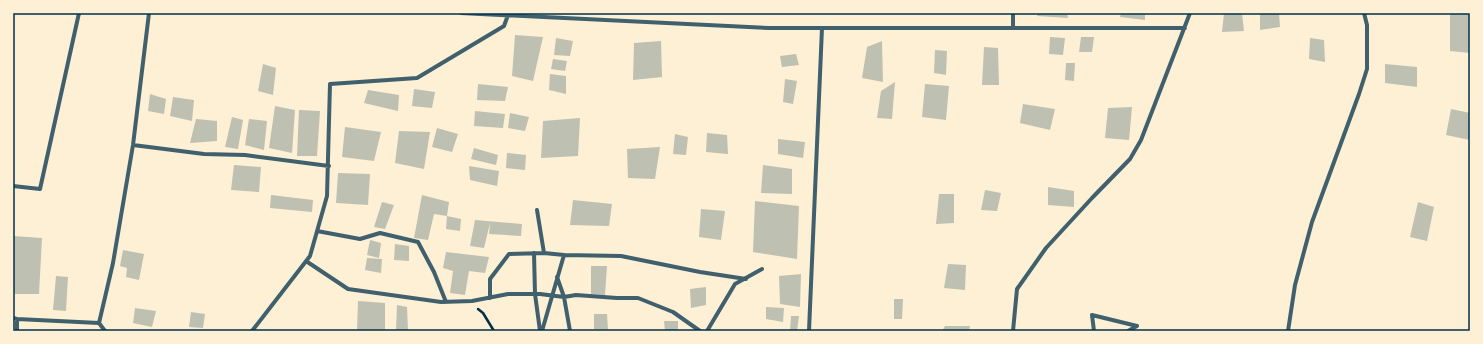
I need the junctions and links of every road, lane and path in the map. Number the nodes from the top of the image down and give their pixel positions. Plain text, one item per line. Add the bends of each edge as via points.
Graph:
1 (79, 13) edge
2 (149, 13) edge
3 (461, 13) edge
4 (1013, 13) edge
5 (1190, 13) edge
6 (1364, 13) edge
7 (508, 15) junction
8 (822, 28) junction
9 (1013, 28) junction
10 (1185, 28) junction
11 (133, 145) junction
12 (329, 166) junction
13 (13, 186) edge
14 (537, 210) dead end
15 (317, 231) junction
16 (534, 253) junction
17 (544, 253) junction
18 (564, 255) junction
19 (306, 261) junction
20 (762, 270) dead end
21 (557, 276) junction
22 (746, 279) junction
23 (535, 294) junction
24 (552, 295) junction
25 (564, 297) junction
26 (490, 298) junction
27 (468, 301) junction
28 (446, 302) junction
29 (15, 319) edge
30 (99, 323) junction
31 (17, 331) edge
32 (105, 331) edge
33 (252, 331) edge
34 (494, 331) edge
35 (541, 331) edge
36 (570, 331) edge
37 (700, 331) edge
38 (707, 331) edge
39 (809, 331) edge
40 (1013, 331) edge
41 (1094, 331) edge
42 (1128, 331) edge
43 (1288, 331) edge

1 - 13 street via 40,189
2 - 11 street
3 - 7 street
4 - 9 street
5 - 10 street
6 - 43 street via 1367,25 1367,69 1312,222 1295,285
7 - 8 street via 769,28
7 - 12 street via 504,26 417,78 330,84
8 - 9 street
8 - 39 street
9 - 10 street
10 - 40 street via 1141,140 1130,159 1046,248 1017,290
11 - 12 street
11 - 30 street via 113,263
12 - 15 street via 328,196
14 - 17 street
15 - 19 street via 310,256
15 - 28 street via 360,239 380,233 418,242
16 - 17 street
16 - 23 street
16 - 26 street via 509,254 490,279
17 - 18 street
18 - 21 street
18 - 22 street via 621,256
19 - 28 street via 348,289
19 - 33 street
20 - 22 street
21 - 24 street
21 - 25 street
22 - 38 street via 736,284
23 - 24 street
23 - 26 street via 508,294
23 - 35 street
24 - 25 street
24 - 35 street
25 - 36 street
25 - 37 street via 576,295 638,298 673,312
26 - 27 street
27 - 28 street
27 - 34 path via 483,313
29 - 30 street
29 - 31 street
30 - 32 street
41 - 42 street via 1092,315 1137,326

